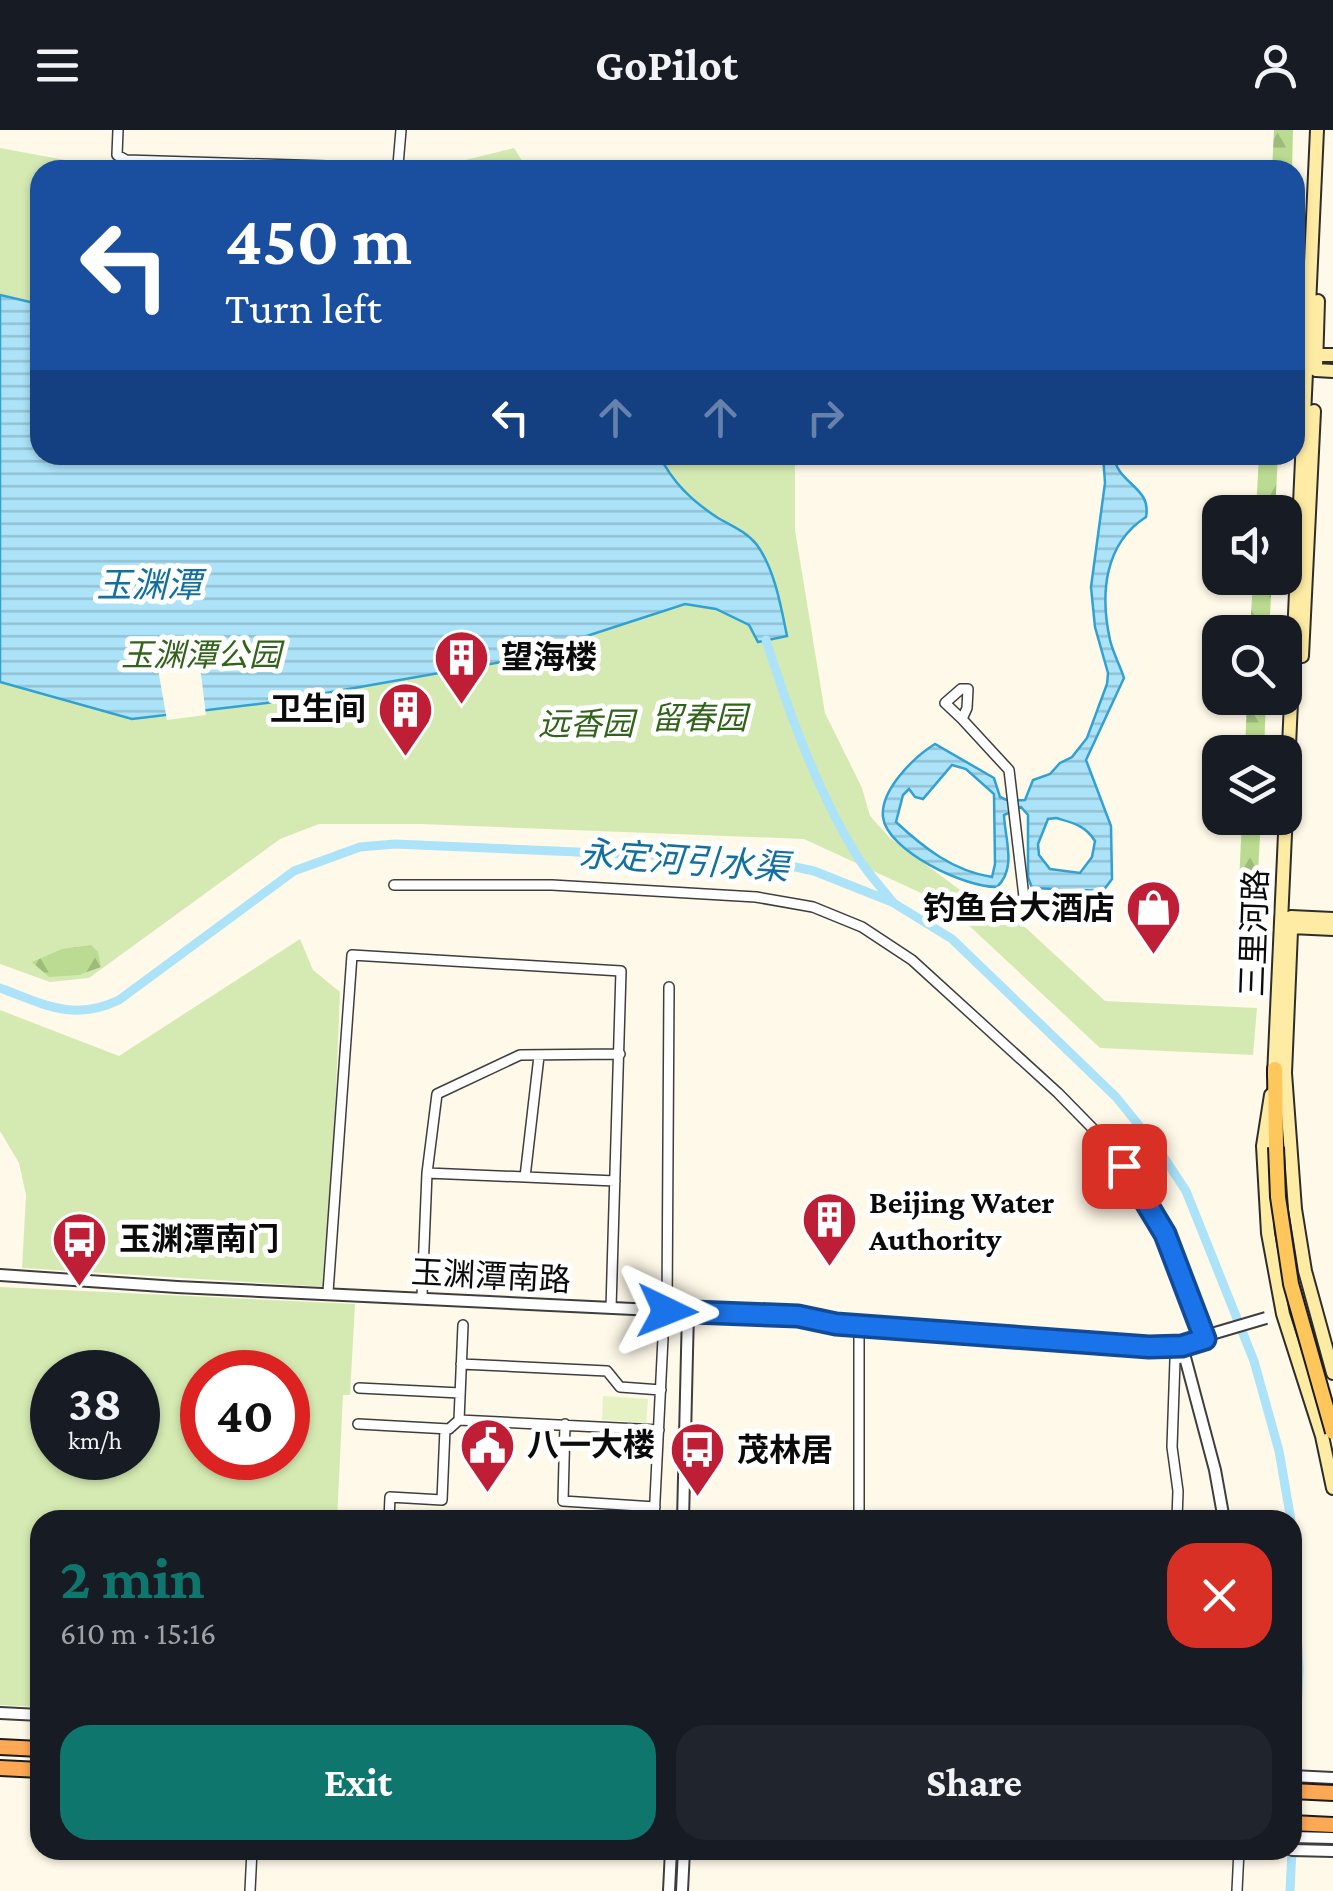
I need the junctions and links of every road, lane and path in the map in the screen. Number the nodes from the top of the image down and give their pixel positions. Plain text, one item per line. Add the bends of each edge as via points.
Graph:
1 (118, 130) edge
2 (402, 130) edge
3 (1317, 130) edge
4 (1325, 130) edge
5 (126, 160) edge
6 (399, 160) edge
7 (1333, 356) edge
8 (1313, 363) junction
9 (1333, 371) edge
10 (962, 719) dead end
11 (394, 885) dead end
12 (1024, 897) dead end
13 (1333, 918) edge
14 (1288, 922) junction
15 (1333, 929) edge
16 (670, 987) dead end
17 (620, 1054) junction
18 (539, 1056) junction
19 (1280, 1071) junction
20 (427, 1173) junction
21 (525, 1177) junction
22 (615, 1182) junction
23 (0, 1276) edge
24 (328, 1292) junction
25 (422, 1296) junction
26 (610, 1308) junction
27 (667, 1311) junction
28 (688, 1311) junction
29 (1283, 1314) junction
30 (463, 1325) dead end
31 (859, 1325) junction
32 (1210, 1336) junction
33 (663, 1338) dead end
34 (1184, 1351) junction
35 (461, 1364) junction
36 (1333, 1373) edge
37 (359, 1388) dead end
38 (661, 1390) junction
39 (460, 1392) junction
40 (459, 1420) junction
41 (358, 1424) dead end
42 (565, 1424) junction
43 (445, 1429) junction
44 (659, 1430) junction
45 (1333, 1432) edge
46 (1332, 1469) edge
47 (1333, 1488) edge
48 (655, 1507) junction
49 (390, 1510) edge
50 (655, 1510) edge
51 (683, 1510) edge
52 (858, 1510) edge
53 (1177, 1510) edge
54 (1222, 1510) edge
55 (0, 1713) edge
56 (30, 1715) edge
57 (0, 1747) edge
58 (30, 1748) edge
59 (0, 1768) edge
60 (30, 1770) edge
61 (1302, 1776) edge
62 (1333, 1778) edge
63 (1302, 1791) edge
64 (1333, 1793) edge
65 (1302, 1823) edge
66 (1333, 1825) edge
67 (1302, 1837) edge
68 (1333, 1838) edge
69 (1302, 1850) edge
70 (1332, 1850) edge
71 (252, 1860) edge
72 (671, 1860) edge
73 (684, 1860) edge
74 (1239, 1860) edge
75 (250, 1891) edge
76 (669, 1891) edge
77 (682, 1891) edge
78 (1238, 1891) edge

1 - 5 street via 117,155
2 - 6 street
3 - 8 main road, 三里河路
4 - 8 main road, 三里河路
7 - 8 main road
8 - 9 main road
8 - 14 main road, 三里河路
10 - 12 street via 1009,770
11 - 32 street via 756,897 813,907 862,926 912,960 1108,1144 1165,1234
13 - 14 main road
14 - 15 main road
14 - 19 main road, 三里河路
16 - 27 street
17 - 18 street
17 - 22 street
17 - 24 street via 622,971 352,955
18 - 20 street via 520,1055 437,1094
18 - 21 street
19 - 29 main road, 三里河路 via 1262,1146
19 - 36 main road, 三里河路 via 1299,1240
19 - 45 main road, bridge via 1278,1197 1291,1284
20 - 21 street
20 - 25 street
21 - 22 street
22 - 26 street
23 - 24 street, 玉渊潭南路
24 - 25 street, 玉渊潭南路
25 - 26 street, 玉渊潭南路
26 - 27 street, 玉渊潭南路
27 - 28 street, 玉渊潭南路
28 - 31 street, 玉渊潭南路
28 - 51 street
29 - 32 street, 玉渊潭南路, bridge
29 - 46 main road, 三里河路
30 - 35 street
31 - 34 street, 玉渊潭南路
31 - 52 street
32 - 34 street, 玉渊潭南路
33 - 38 street
34 - 53 street via 1175,1360
34 - 54 street
35 - 38 street via 607,1371 620,1387
35 - 39 street
37 - 39 street
38 - 44 street
39 - 40 street
40 - 42 street
40 - 43 street
41 - 43 street
42 - 44 street
42 - 48 street via 563,1501
43 - 49 street via 442,1500 390,1497
44 - 48 street
46 - 47 main road, 三里河路
48 - 50 street
55 - 56 street
57 - 58 highway
59 - 60 highway
61 - 62 street
63 - 64 highway
65 - 66 highway
67 - 68 street
69 - 70 street
71 - 75 street
72 - 76 street
73 - 77 street
74 - 78 street

